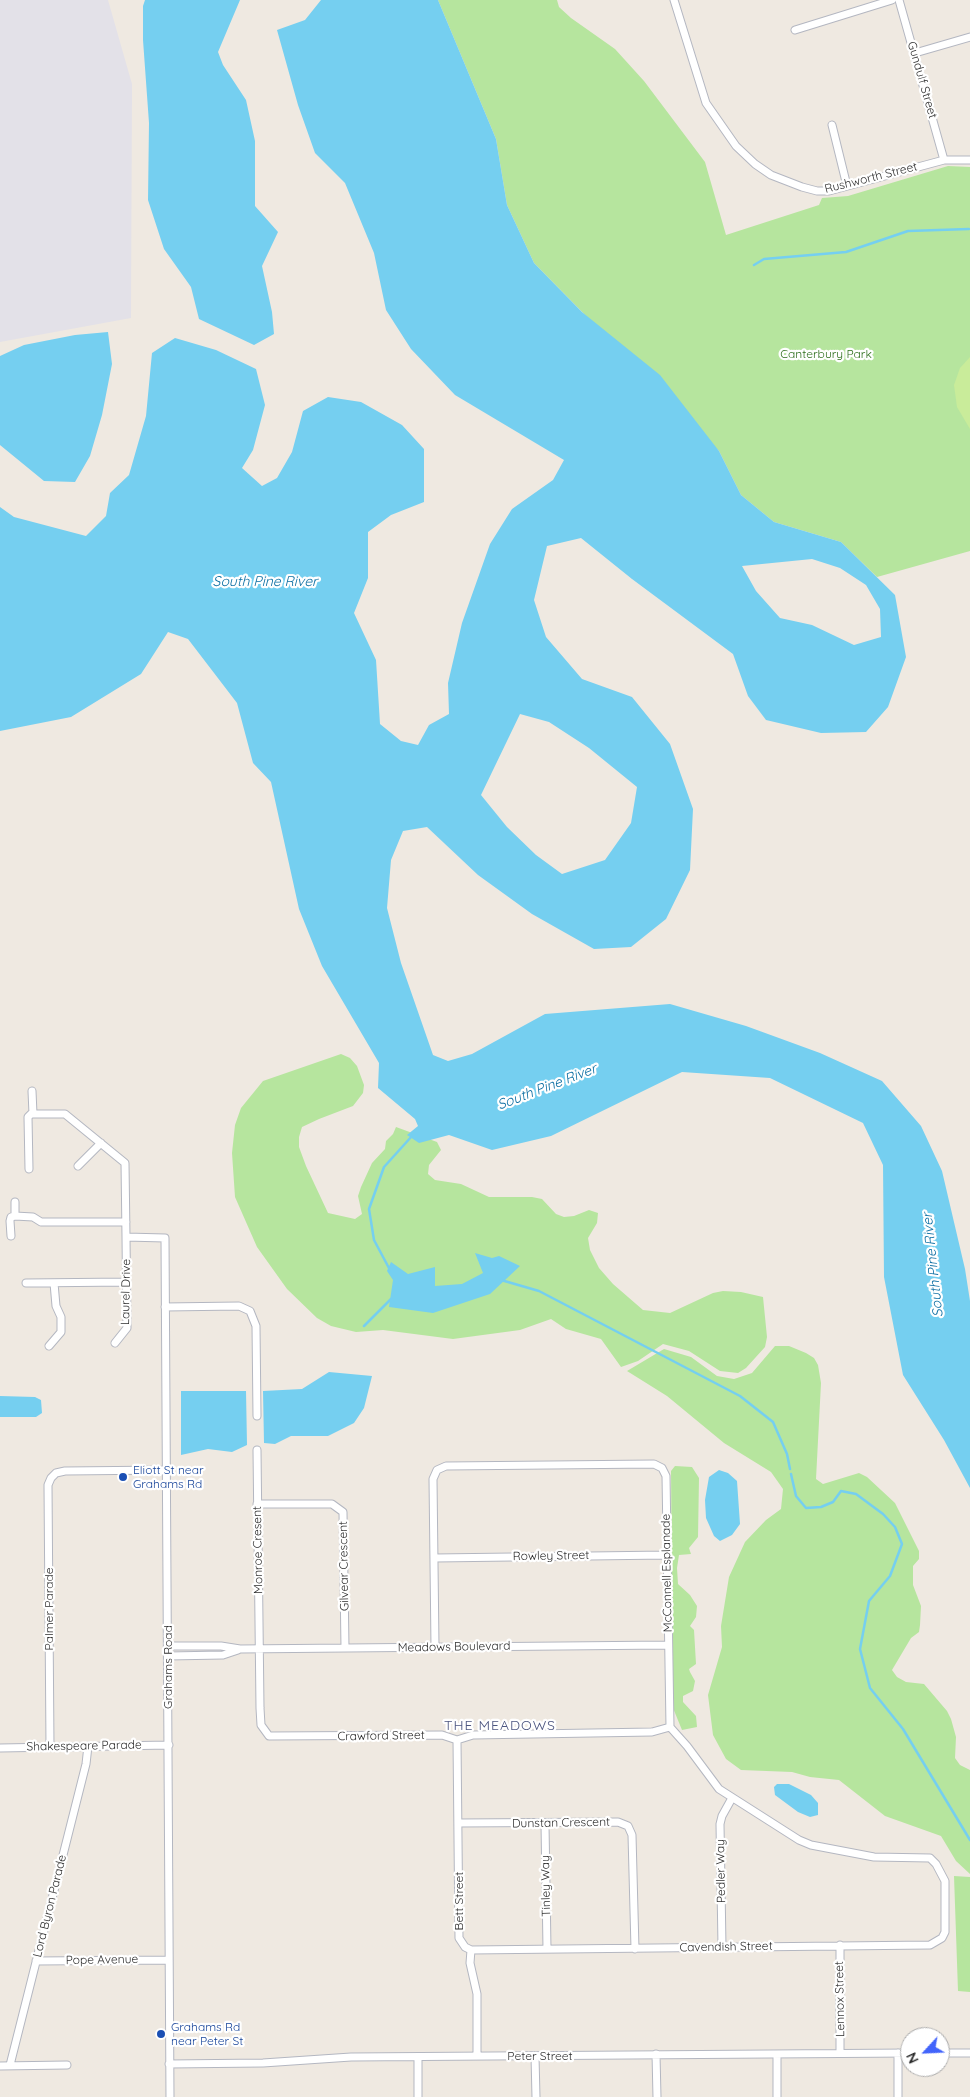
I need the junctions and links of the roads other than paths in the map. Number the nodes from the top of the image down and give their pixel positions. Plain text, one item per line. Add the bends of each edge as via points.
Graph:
1 (674, 0) edge
2 (892, 0) edge
3 (899, 0) edge
4 (795, 30) dead end
5 (970, 37) edge
6 (915, 53) junction
7 (832, 125) dead end
8 (944, 160) junction
9 (970, 160) edge
10 (847, 186) junction
11 (32, 1091) dead end
12 (33, 1114) junction
13 (101, 1143) junction
14 (78, 1166) dead end
15 (29, 1168) dead end
16 (15, 1202) dead end
17 (15, 1216) junction
18 (126, 1222) junction
19 (11, 1236) dead end
20 (126, 1237) junction
21 (127, 1282) junction
22 (26, 1283) dead end
23 (54, 1283) junction
24 (165, 1307) junction
25 (115, 1343) dead end
26 (49, 1346) dead end
27 (257, 1416) dead end
28 (256, 1450) dead end
29 (167, 1470) junction
30 (257, 1504) junction
31 (667, 1555) junction
32 (434, 1558) junction
33 (668, 1645) junction
34 (168, 1646) junction
35 (435, 1647) junction
36 (346, 1648) junction
37 (240, 1649) junction
38 (260, 1649) junction
39 (168, 1656) junction
40 (670, 1727) junction
41 (457, 1740) junction
42 (169, 1745) junction
43 (88, 1746) junction
44 (50, 1747) junction
45 (0, 1748) edge
46 (732, 1798) junction
47 (459, 1823) junction
48 (545, 1824) junction
49 (840, 1945) junction
50 (722, 1947) junction
51 (547, 1949) junction
52 (635, 1949) junction
53 (471, 1950) junction
54 (169, 1960) junction
55 (36, 1961) junction
56 (840, 2053) junction
57 (898, 2053) joint
58 (950, 2053) edge
59 (970, 2053) edge
60 (656, 2054) junction
61 (776, 2054) junction
62 (477, 2056) junction
63 (536, 2056) junction
64 (418, 2057) junction
65 (170, 2064) junction
66 (10, 2065) junction
67 (67, 2065) dead end
68 (0, 2066) edge
69 (170, 2097) edge
70 (418, 2097) edge
71 (536, 2097) edge
72 (657, 2097) edge
73 (777, 2097) edge
74 (898, 2097) edge

1 - 10 street, Rushworth Street via 706,103 736,146 755,164 788,182 817,191
2 - 4 street
3 - 6 street, Gundulf Street
5 - 6 street
6 - 8 street, Gundulf Street
7 - 10 street
8 - 9 street, Rushworth Street
8 - 10 street, Rushworth Street
11 - 12 street
12 - 13 street, Laurel Drive via 65,1114
12 - 15 street via 28,1117
13 - 14 street
13 - 18 street, Laurel Drive via 125,1162
16 - 17 street
17 - 18 street via 33,1217 41,1222
17 - 19 street via 10,1221
18 - 20 street, Laurel Drive
20 - 21 street, Laurel Drive
20 - 24 street, Grahams Road via 165,1238
21 - 23 street
21 - 25 street, Laurel Drive via 127,1328
22 - 23 street
23 - 26 street via 56,1306 61,1317 60,1332
24 - 27 street via 239,1306 250,1311 256,1326
24 - 29 street, Grahams Road
28 - 30 street, Monroe Cresent
29 - 34 street, Grahams Road
29 - 44 street, Palmer Parade via 65,1471 56,1474 48,1485
30 - 36 street, Gilvear Crescent via 332,1504 343,1512
30 - 38 street, Monroe Cresent
31 - 32 street, Rowley Street
31 - 32 street, McConnell Esplanade via 666,1476 662,1468 654,1464 620,1464 441,1467 432,1479
31 - 33 street, McConnell Esplanade
32 - 35 street, McConnell Esplanade
33 - 35 street, Meadows Boulevard
33 - 40 street, McConnell Esplanade
34 - 37 street, Meadows Boulevard
34 - 39 street, Grahams Road
35 - 36 street, Meadows Boulevard
36 - 38 street, Meadows Boulevard
37 - 38 street, Meadows Boulevard
37 - 39 street, Meadows Boulevard via 223,1655
38 - 41 street, Crawford Street via 261,1725 268,1736 442,1735
39 - 42 street, Grahams Road
40 - 41 street, Crawford Street via 652,1732 473,1734
40 - 46 street via 714,1784
41 - 47 street, Bett Street
42 - 43 street, Shakespeare Parade
42 - 54 street, Grahams Road
43 - 44 street, Shakespeare Parade
43 - 55 street, Lord Byron Parade
44 - 45 street, Shakespeare Parade
46 - 49 street, Cavendish Street via 811,1845 874,1857 930,1858 936,1864 945,1881 945,1932 936,1943
46 - 50 street, Pedler Way via 720,1824
47 - 48 street, Dunstan Crescent
47 - 53 street, Bett Street via 460,1938
48 - 51 street, Tinley Way
48 - 52 street, Dunstan Crescent via 618,1822 628,1826 632,1835
49 - 50 street, Cavendish Street
49 - 56 street, Lennox Street
50 - 52 street, Cavendish Street
51 - 52 street, Cavendish Street
51 - 53 street, Cavendish Street
53 - 62 street, Bett Street via 470,1962 477,1994
54 - 55 street, Pope Avenue
54 - 65 street, Grahams Road
55 - 66 street, Lord Byron Parade
56 - 57 street, Peter Street
56 - 61 street, Peter Street
57 - 74 street
58 - 59 street
60 - 61 street, Peter Street
60 - 63 street, Peter Street
60 - 72 street
61 - 73 street
62 - 63 street, Peter Street
62 - 64 street, Peter Street
63 - 71 street
64 - 65 street, Peter Street
64 - 70 street
65 - 69 street, Grahams Road
66 - 67 street
66 - 68 street

